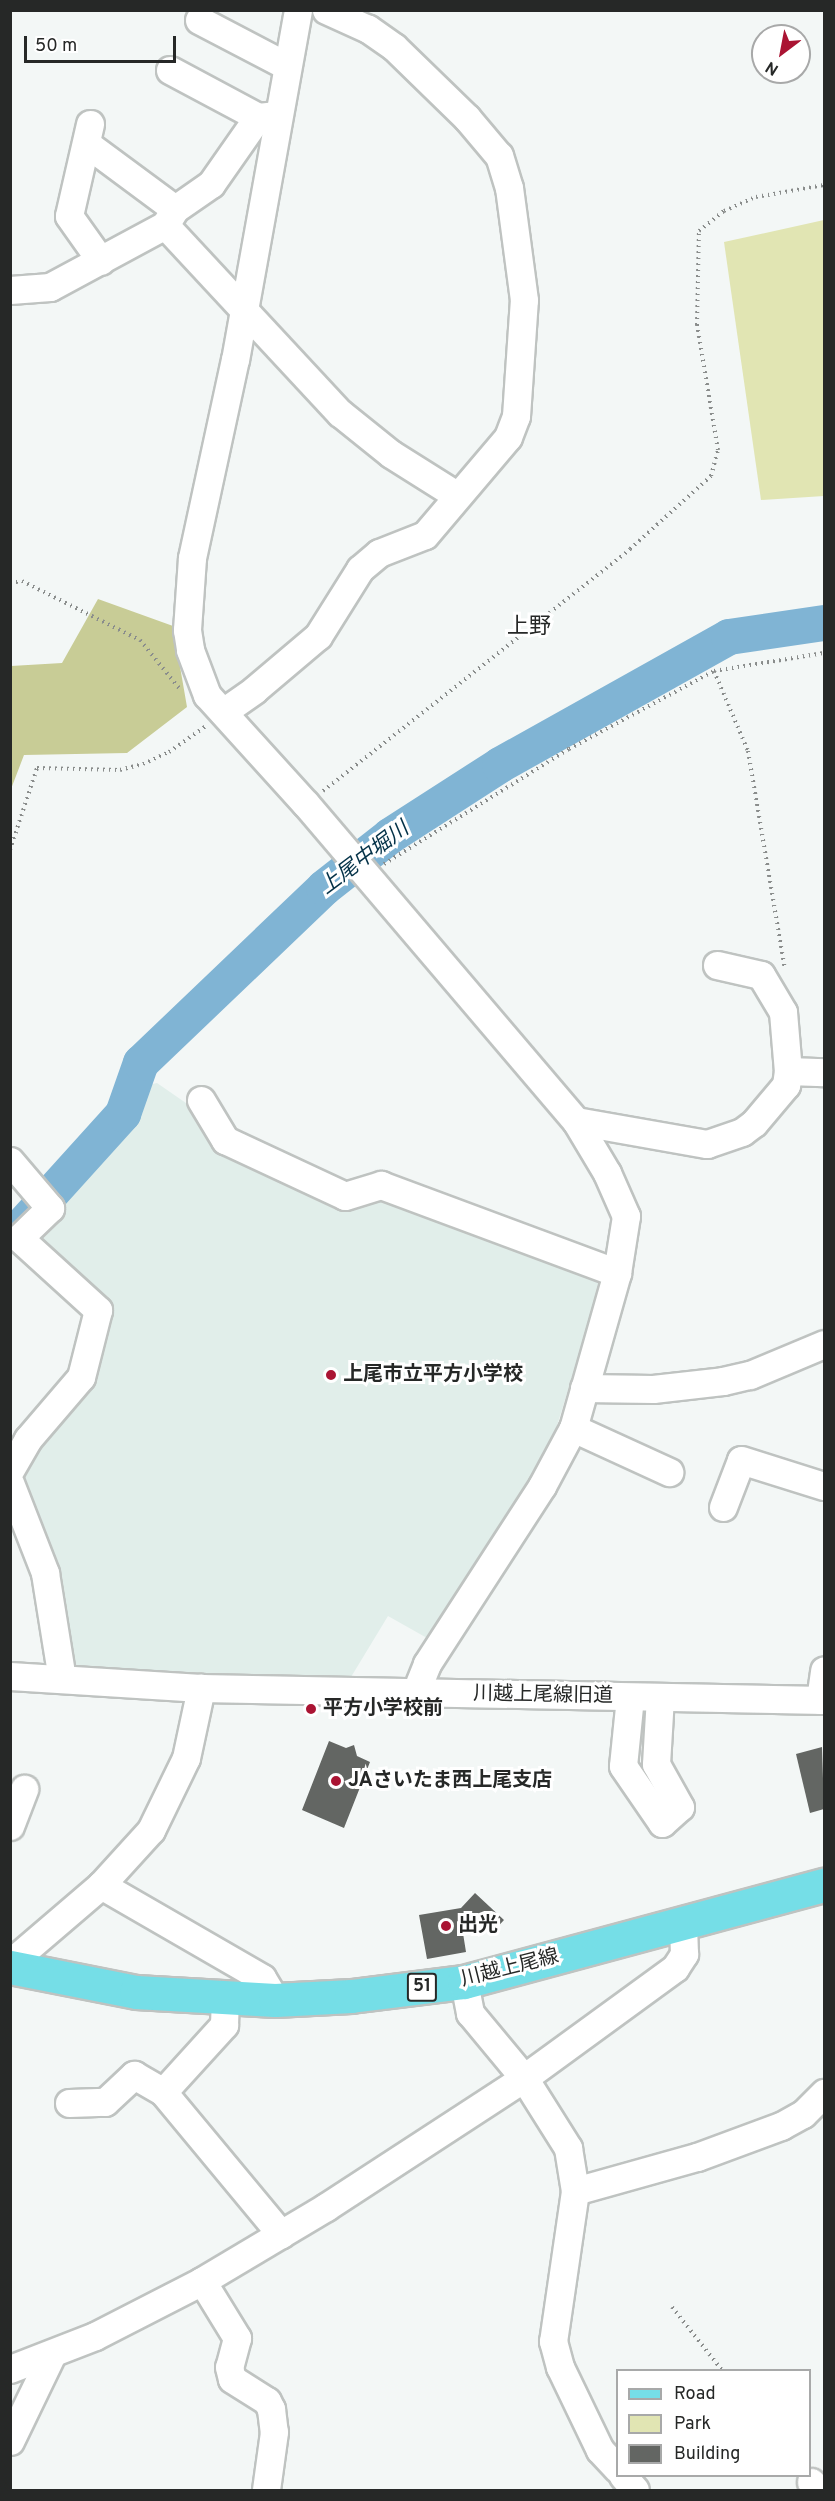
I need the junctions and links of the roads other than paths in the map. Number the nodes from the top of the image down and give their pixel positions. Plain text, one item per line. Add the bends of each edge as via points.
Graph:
1 (298, 10) edge
2 (326, 10) edge
3 (199, 20) dead end
4 (287, 66) junction
5 (170, 70) dead end
6 (268, 116) junction
7 (170, 217) junction
8 (101, 261) junction
9 (10, 290) edge
10 (242, 310) junction
11 (456, 495) junction
12 (215, 704) junction
13 (717, 965) dead end
14 (788, 1071) junction
15 (825, 1072) edge
16 (201, 1100) dead end
17 (576, 1121) junction
18 (10, 1161) edge
19 (617, 1273) junction
20 (825, 1344) edge
21 (585, 1388) junction
22 (573, 1428) junction
23 (10, 1470) edge
24 (669, 1472) dead end
25 (10, 1484) edge
26 (825, 1486) edge
27 (723, 1507) dead end
28 (825, 1670) edge
29 (10, 1676) edge
30 (62, 1679) junction
31 (201, 1688) junction
32 (415, 1694) junction
33 (630, 1697) junction
34 (660, 1697) junction
35 (822, 1700) edge
36 (24, 1789) dead end
37 (10, 1826) edge
38 (101, 1885) junction
39 (825, 1885) edge
40 (683, 1924) junction
41 (10, 1965) edge
42 (464, 1982) junction
43 (225, 1997) junction
44 (275, 2000) junction
45 (524, 2079) junction
46 (163, 2092) junction
47 (825, 2093) edge
48 (69, 2103) dead end
49 (575, 2191) junction
50 (282, 2234) junction
51 (202, 2281) junction
52 (52, 2354) junction
53 (10, 2369) edge
54 (10, 2441) edge
55 (616, 2467) edge
56 (625, 2477) edge
57 (266, 2490) edge
58 (635, 2490) edge

1 - 4 street
2 - 11 street via 368,29 408,60 482,134 499,156 509,188 524,300 516,416 508,437
3 - 4 street
4 - 6 street
5 - 6 street
6 - 7 street via 211,184
6 - 10 street
7 - 8 street
7 - 8 street via 88,134 69,216
7 - 10 street
8 - 9 street via 50,287
10 - 11 street via 340,413 392,454
10 - 12 street via 188,594 190,650
11 - 12 street via 425,535 380,553 360,569 318,636 254,690
12 - 17 street via 306,804
13 - 14 street via 761,975 783,1012
14 - 15 street
14 - 17 street via 786,1085 754,1123 742,1132 707,1144
16 - 19 street via 225,1140 345,1196 381,1185
17 - 19 street via 607,1173 626,1216
18 - 23 street via 50,1208 19,1238 98,1310 81,1377 28,1439
19 - 21 street
20 - 21 street via 750,1375 723,1381 653,1389
21 - 22 street
22 - 24 street
22 - 32 street via 542,1486 427,1664
25 - 30 street via 45,1573
26 - 27 street via 741,1460
28 - 35 street
29 - 30 street, 川越上尾線旧道
30 - 31 street, 川越上尾線旧道
31 - 32 street, 川越上尾線旧道
31 - 38 street via 186,1758 170,1797 151,1830
32 - 33 street, 川越上尾線旧道
33 - 34 street, 川越上尾線旧道
33 - 34 street via 623,1766 662,1823 680,1807 656,1764
34 - 35 street, 川越上尾線旧道
36 - 37 street
38 - 41 street
38 - 44 street via 262,1978
39 - 40 main road, 川越上尾線 / 51
40 - 42 main road, 川越上尾線 / 51
40 - 45 street via 684,1954 675,1968
41 - 43 main road, 川越上尾線 / 51 via 136,1992
42 - 44 main road, 川越上尾線 / 51 via 351,1996
42 - 45 street via 470,2013
43 - 44 main road, 川越上尾線 / 51
43 - 46 street via 224,2025
45 - 49 street via 567,2148
45 - 50 street
46 - 48 street via 134,2075 105,2102
46 - 50 street
47 - 49 street via 803,2114 781,2126 697,2157
49 - 55 street via 553,2341 560,2367 600,2450
50 - 51 street
51 - 52 street
51 - 57 street via 237,2338 229,2367 232,2379 267,2401 271,2409 274,2432
52 - 53 street
52 - 54 street
56 - 58 street

